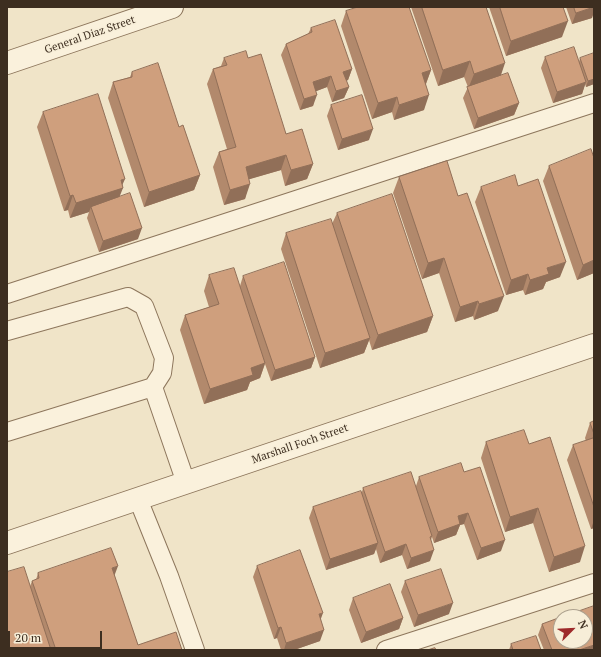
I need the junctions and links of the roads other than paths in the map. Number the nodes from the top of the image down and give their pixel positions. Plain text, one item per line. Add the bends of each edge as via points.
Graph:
1 (172, 7) edge
2 (7, 63) edge
3 (594, 103) edge
4 (7, 294) edge
5 (7, 331) edge
6 (594, 345) edge
7 (153, 387) junction
8 (7, 432) edge
9 (186, 482) junction
10 (138, 499) junction
11 (7, 543) edge
12 (594, 583) edge
13 (195, 650) edge
14 (386, 650) edge

1 - 2 street, General Diaz Street
3 - 4 lane
5 - 7 lane via 128,297 144,306 164,358 162,373
6 - 9 street, Marshall Foch Street
7 - 8 lane
7 - 9 lane
9 - 10 street, Marshall Foch Street
10 - 11 street, Marshall Foch Street
10 - 13 lane
12 - 14 lane

